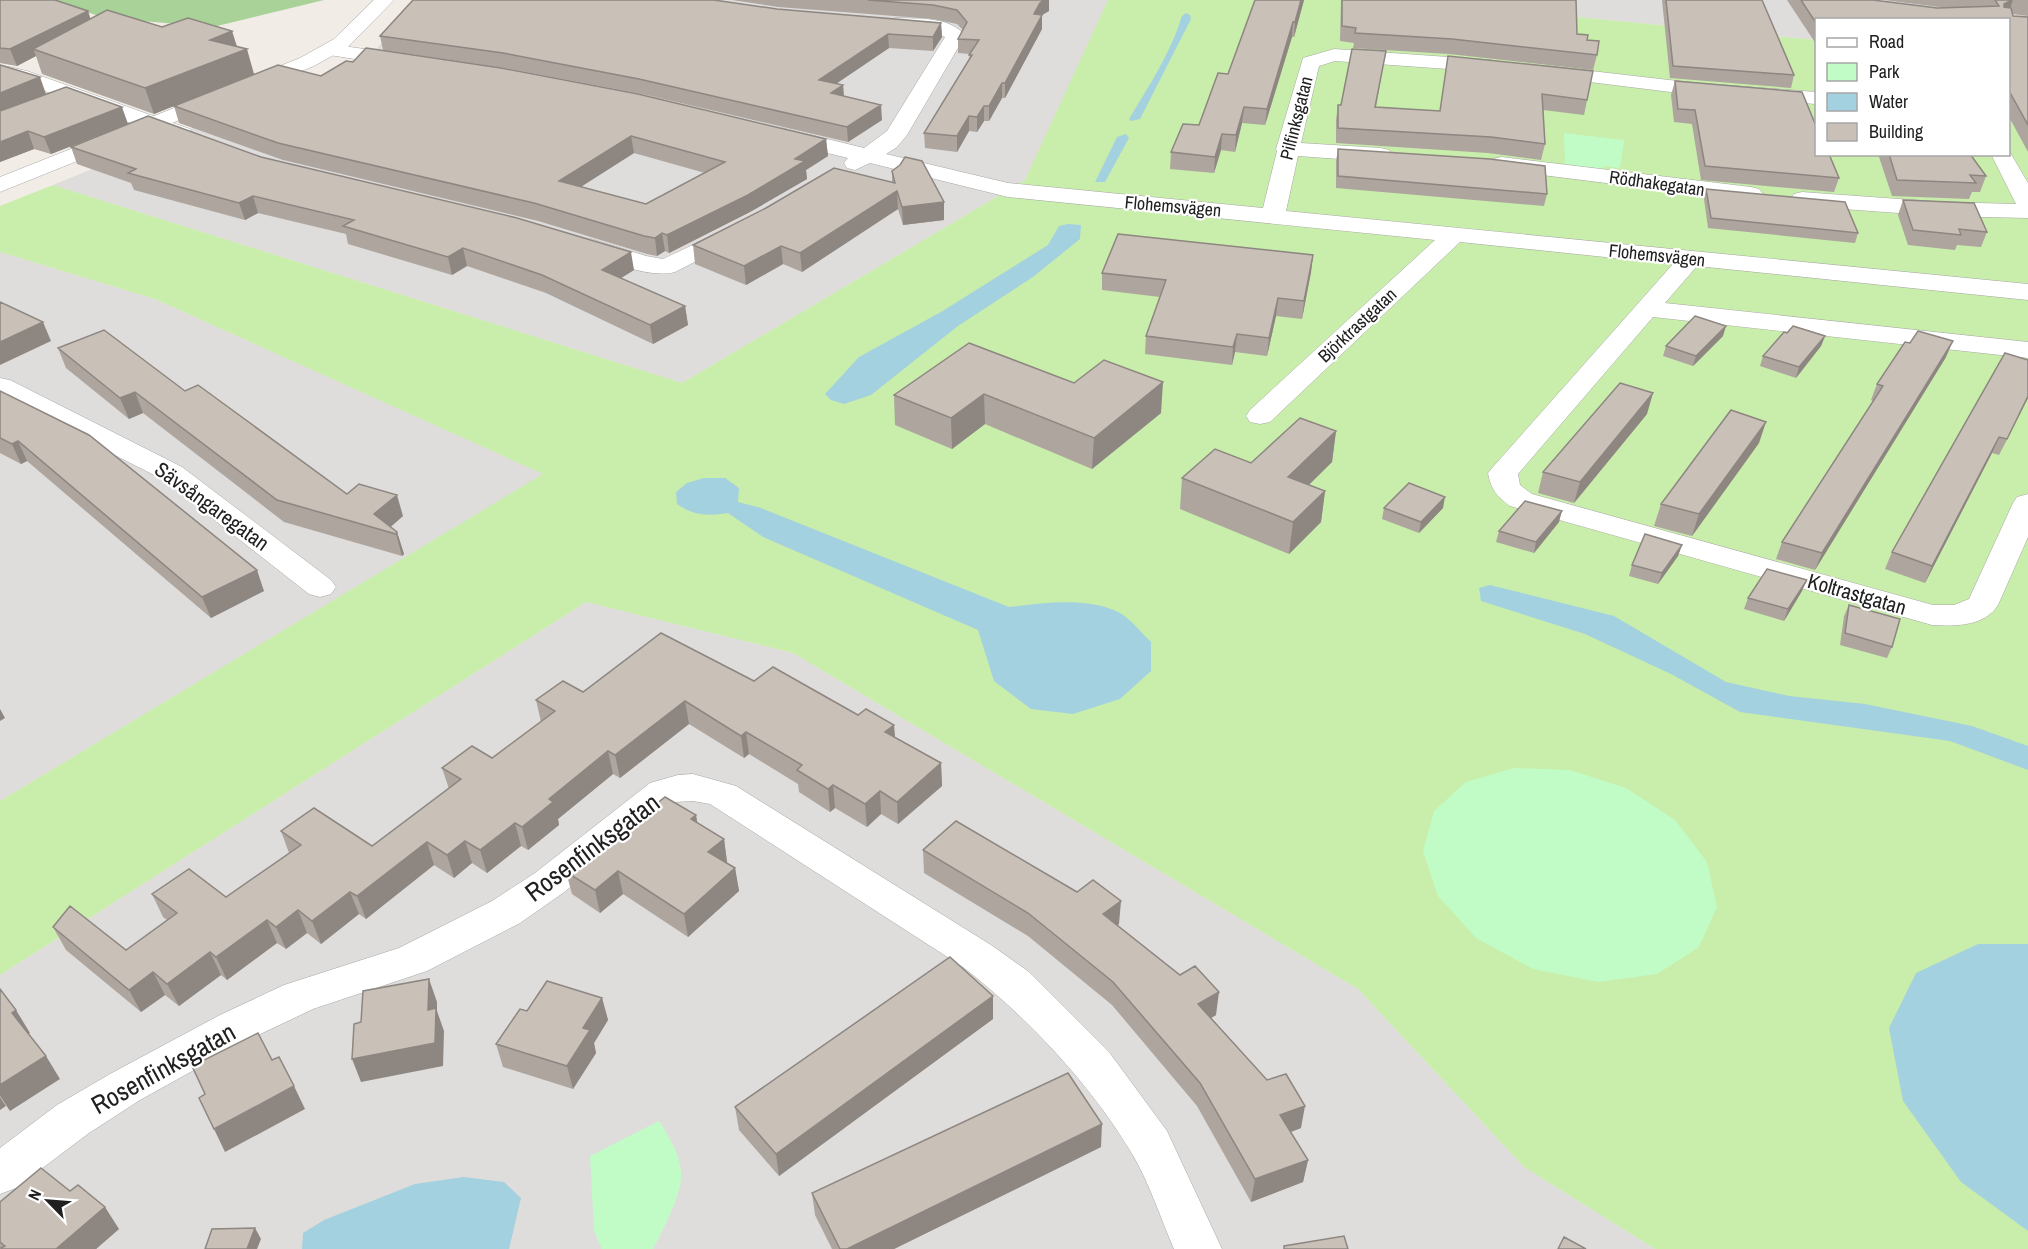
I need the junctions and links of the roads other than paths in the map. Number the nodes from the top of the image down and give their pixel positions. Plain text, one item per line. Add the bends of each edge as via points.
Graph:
1 (385, 0) edge
2 (874, 22) edge
3 (330, 50) junction
4 (427, 64) edge
5 (40, 65) edge
6 (1506, 68) edge
7 (1529, 70) edge
8 (10, 73) edge
9 (71, 94) junction
10 (1815, 98) edge
11 (40, 106) edge
12 (155, 125) junction
13 (757, 129) edge
14 (207, 143) edge
15 (1287, 149) junction
16 (866, 156) junction
17 (2003, 156) edge
18 (1408, 157) edge
19 (1476, 162) edge
20 (837, 174) edge
21 (0, 185) edge
22 (2028, 205) edge
23 (2028, 212) edge
24 (1273, 215) junction
25 (759, 219) edge
26 (1455, 234) junction
27 (569, 239) edge
28 (1691, 258) junction
29 (2028, 292) edge
30 (1647, 308) junction
31 (2028, 350) edge
32 (0, 386) edge
33 (1260, 416) dead end
34 (2028, 503) edge
35 (321, 587) dead end
36 (0, 1174) edge
37 (1198, 1249) edge

1 - 3 street via 350,36
2 - 16 street via 933,27 950,30 955,36 896,135
3 - 4 street
3 - 12 street
5 - 8 street
6 - 15 street, Pilfinksgatan via 1321,57 1310,62
7 - 10 street
8 - 9 street
9 - 11 street
9 - 12 street
12 - 14 street
12 - 21 street
13 - 16 street, Flohemsvägen
15 - 18 street
15 - 24 street, Pilfinksgatan
16 - 20 street
16 - 24 street, Flohemsvägen via 1008,190
17 - 22 street
19 - 23 street, Rödhakegatan via 1780,197
24 - 26 street, Flohemsvägen
25 - 27 street via 666,267
26 - 28 street, Flohemsvägen
26 - 33 street, Björktrastgatan
28 - 29 street, Flohemsvägen
28 - 30 street, Koltrastgatan
30 - 31 street
30 - 34 street, Koltrastgatan via 1503,473 1506,488 1521,500 1932,615 1959,616 1982,605
32 - 35 street, Sävsångaregatan via 172,473
36 - 37 street, Rosenfinksgatan via 73,1119 235,1027 299,997 412,960 506,912 549,883 663,792 694,787 723,795 977,956 1014,984 1094,1065 1151,1145

